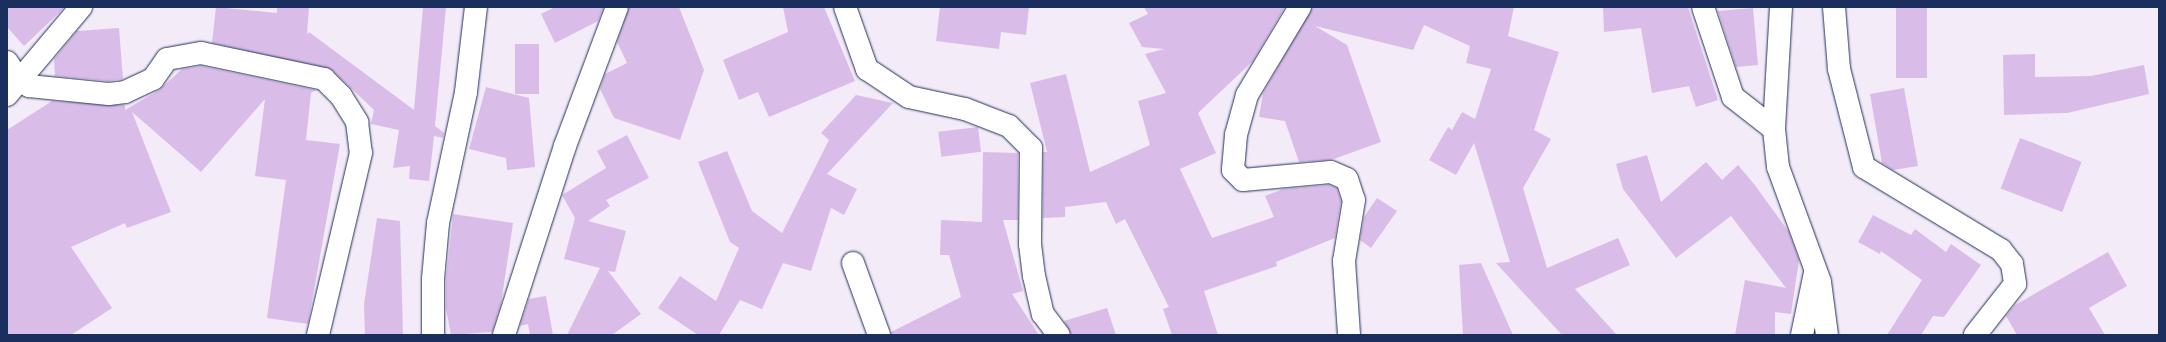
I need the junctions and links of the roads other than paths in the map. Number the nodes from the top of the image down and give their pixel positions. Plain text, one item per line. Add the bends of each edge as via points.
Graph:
1 (81, 7) edge
2 (476, 7) edge
3 (617, 7) edge
4 (845, 7) edge
5 (1300, 7) edge
6 (1702, 7) edge
7 (1781, 7) edge
8 (1834, 7) edge
9 (7, 62) edge
10 (13, 88) edge
11 (1774, 129) junction
12 (853, 263) dead end
13 (1816, 268) junction
14 (318, 335) edge
15 (433, 335) edge
16 (504, 335) edge
17 (879, 335) edge
18 (1059, 335) edge
19 (1349, 335) edge
20 (1802, 335) edge
21 (1827, 335) edge
22 (1975, 335) edge

1 - 10 street
2 - 15 street via 466,92 438,223 433,279
3 - 16 street via 525,262
4 - 18 street via 867,69 909,97 965,109 1009,126 1031,148 1030,244 1034,276 1043,314
5 - 19 street via 1247,95 1236,135 1233,170 1243,180 1331,172 1347,179 1354,200 1344,261
6 - 11 street via 1733,97
7 - 11 street
8 - 22 street via 1839,69 1864,167 2001,250 2012,264 2015,284
9 - 10 street
10 - 14 street via 125,92 153,79 167,59 201,53 324,79 341,96 357,122 361,153
11 - 13 street via 1784,190
12 - 17 street
13 - 20 street
13 - 21 street

